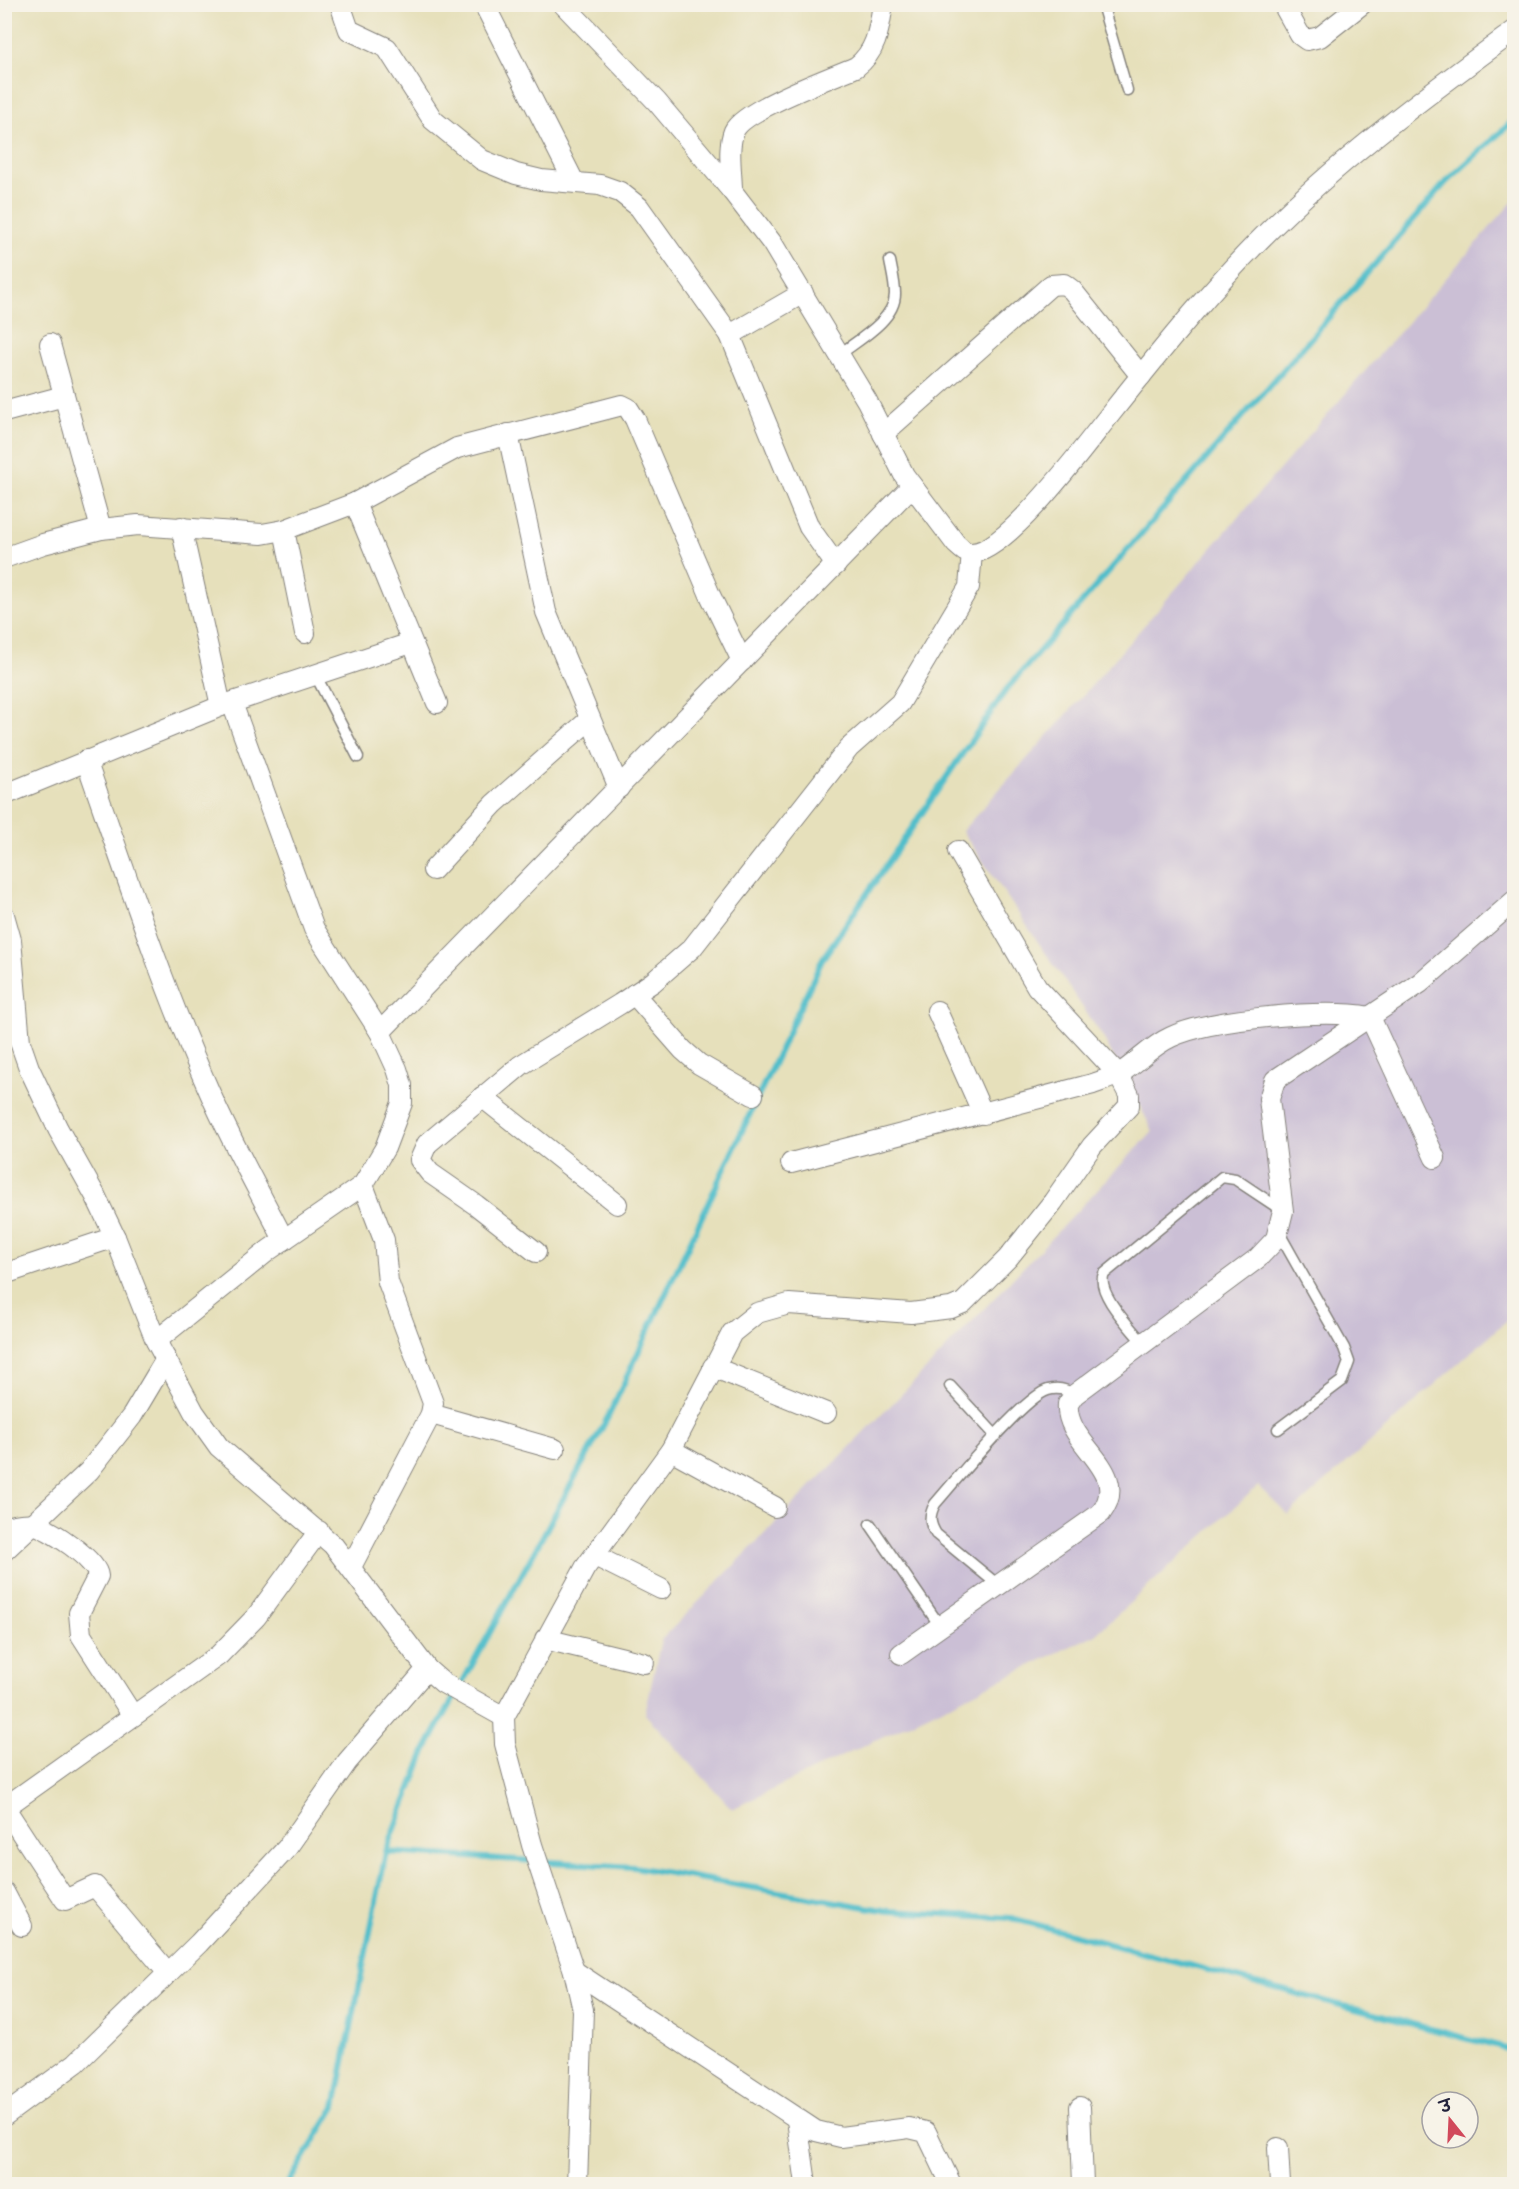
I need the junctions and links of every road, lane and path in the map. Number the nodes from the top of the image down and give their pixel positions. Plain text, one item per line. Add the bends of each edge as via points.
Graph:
1 (340, 4) edge
2 (484, 4) edge
3 (563, 4) edge
4 (883, 4) edge
5 (1102, 4) edge
6 (1362, 4) edge
7 (1286, 8) dead end
8 (1515, 31) edge
9 (1127, 90) dead end
10 (574, 182) junction
11 (732, 191) junction
12 (890, 261) dead end
13 (803, 293) junction
14 (730, 335) junction
15 (50, 344) dead end
16 (840, 354) junction
17 (1141, 376) junction
18 (64, 396) junction
19 (4, 412) edge
20 (508, 434) junction
21 (883, 434) junction
22 (912, 486) junction
23 (355, 502) junction
24 (181, 527) junction
25 (101, 529) junction
26 (284, 530) junction
27 (972, 553) junction
28 (4, 558) edge
29 (836, 565) junction
30 (305, 633) dead end
31 (411, 643) junction
32 (742, 661) junction
33 (315, 674) junction
34 (437, 703) dead end
35 (226, 705) junction
36 (589, 720) junction
37 (358, 758) dead end
38 (86, 760) junction
39 (619, 788) junction
40 (4, 795) edge
41 (958, 851) dead end
42 (433, 870) dead end
43 (1515, 901) edge
44 (4, 915) edge
45 (634, 994) junction
46 (937, 1011) dead end
47 (1370, 1017) junction
48 (380, 1032) junction
49 (1118, 1074) junction
50 (753, 1095) dead end
51 (482, 1097) junction
52 (983, 1114) junction
53 (1435, 1158) dead end
54 (791, 1163) dead end
55 (363, 1185) junction
56 (617, 1204) dead end
57 (1283, 1211) junction
58 (1279, 1233) junction
59 (115, 1238) junction
60 (284, 1240) junction
61 (537, 1252) dead end
62 (4, 1274) edge
63 (156, 1341) junction
64 (1143, 1343) junction
65 (166, 1359) junction
66 (713, 1367) junction
67 (950, 1386) dead end
68 (1074, 1395) junction
69 (826, 1413) dead end
70 (431, 1414) junction
71 (1278, 1429) dead end
72 (996, 1436) junction
73 (555, 1449) dead end
74 (671, 1450) junction
75 (775, 1507) dead end
76 (32, 1523) junction
77 (870, 1524) dead end
78 (4, 1527) edge
79 (319, 1531) junction
80 (4, 1551) edge
81 (595, 1556) junction
82 (351, 1567) junction
83 (998, 1585) junction
84 (661, 1589) dead end
85 (940, 1626) junction
86 (545, 1639) junction
87 (901, 1654) dead end
88 (644, 1663) dead end
89 (427, 1669) junction
90 (133, 1716) junction
91 (504, 1717) junction
92 (5, 1808) edge
93 (4, 1892) edge
94 (22, 1926) dead end
95 (574, 1971) junction
96 (168, 1973) junction
97 (1080, 2106) dead end
98 (4, 2116) edge
99 (797, 2120) junction
100 (1278, 2148) dead end
101 (577, 2184) edge
102 (806, 2184) edge
103 (951, 2184) edge
104 (1083, 2184) edge
105 (1280, 2184) edge

1 - 10 street via 349,30 387,48 433,120 482,160 541,180
2 - 10 street
3 - 11 street via 657,102
4 - 11 street via 877,37 867,59 758,110 738,124 731,144
5 - 9 lane
6 - 7 street via 1320,37 1307,40 1300,35
8 - 17 street via 1439,85 1280,219
10 - 14 street via 600,185 629,198
11 - 13 street via 772,243
12 - 16 lane via 895,294 891,310
13 - 14 street
13 - 16 street
14 - 29 street via 809,527
15 - 18 street
16 - 21 street
17 - 21 street via 1072,290 1064,284 1051,285
17 - 27 street via 1029,512 997,542
18 - 19 street
18 - 25 street
20 - 23 street via 441,454
20 - 32 street via 618,405 628,408
20 - 36 street via 546,612
21 - 22 street
22 - 27 street via 956,544
22 - 29 street
23 - 26 street
23 - 31 street
24 - 25 street via 138,525
24 - 26 street via 262,534
24 - 35 street
25 - 28 street
26 - 30 street
27 - 45 street via 969,587 900,703 849,748 692,948
29 - 32 street
31 - 33 street
31 - 34 street
32 - 39 street
33 - 35 street
33 - 37 lane
35 - 38 street
35 - 48 street via 314,929
36 - 39 street
36 - 42 street via 494,804
38 - 40 street
38 - 60 street via 186,1037
39 - 48 street
41 - 49 street via 1037,987
43 - 47 street via 1420,983
44 - 59 street via 20,1042 58,1129
45 - 50 street via 699,1064
45 - 51 street via 521,1065
46 - 52 street
47 - 49 street via 1340,1013 1278,1017 1182,1033 1149,1050
47 - 53 street
47 - 57 street via 1279,1075 1271,1086 1269,1107
48 - 55 street via 402,1085 402,1103 385,1148
49 - 52 street
49 - 66 street via 1129,1095 1127,1109 1092,1146 1008,1258 963,1303 911,1313 800,1303 778,1305 757,1313 732,1333
51 - 56 street
51 - 61 street via 427,1144 420,1160 430,1173
52 - 54 street
55 - 60 street
55 - 70 street via 380,1226 388,1282 431,1395
57 - 58 street
57 - 64 lane via 1235,1179 1222,1177 1104,1275 1103,1292
58 - 64 street via 1258,1258
58 - 71 lane via 1349,1362 1342,1381
59 - 62 street
59 - 63 street
60 - 63 street
63 - 65 street
64 - 68 street
65 - 76 street via 132,1416 89,1471
65 - 79 street via 194,1412 219,1447
66 - 69 street
66 - 74 street
67 - 72 lane
68 - 72 lane via 1063,1389 1046,1390
68 - 83 street via 1068,1413 1109,1480 1112,1492 1108,1503 1101,1513
70 - 73 street
70 - 82 street
72 - 83 lane via 935,1504 930,1519 936,1534
74 - 75 street
74 - 81 street
76 - 78 street
76 - 80 street
76 - 90 street via 96,1565 98,1576 79,1613 81,1635
77 - 85 lane
79 - 82 street
79 - 90 street via 241,1634 219,1655
81 - 84 street
81 - 86 street
82 - 89 street
83 - 85 street
85 - 87 street
86 - 88 street
86 - 91 street
89 - 91 street via 443,1683
89 - 96 street via 347,1762 287,1848
90 - 92 street
91 - 95 street via 505,1744 532,1845
92 - 96 street via 65,1900 95,1886
93 - 94 street
95 - 99 street
95 - 101 street via 583,2010
96 - 98 street via 76,2063
97 - 104 street
99 - 102 street
99 - 103 street via 816,2131 841,2137 920,2128 931,2139
100 - 105 street

